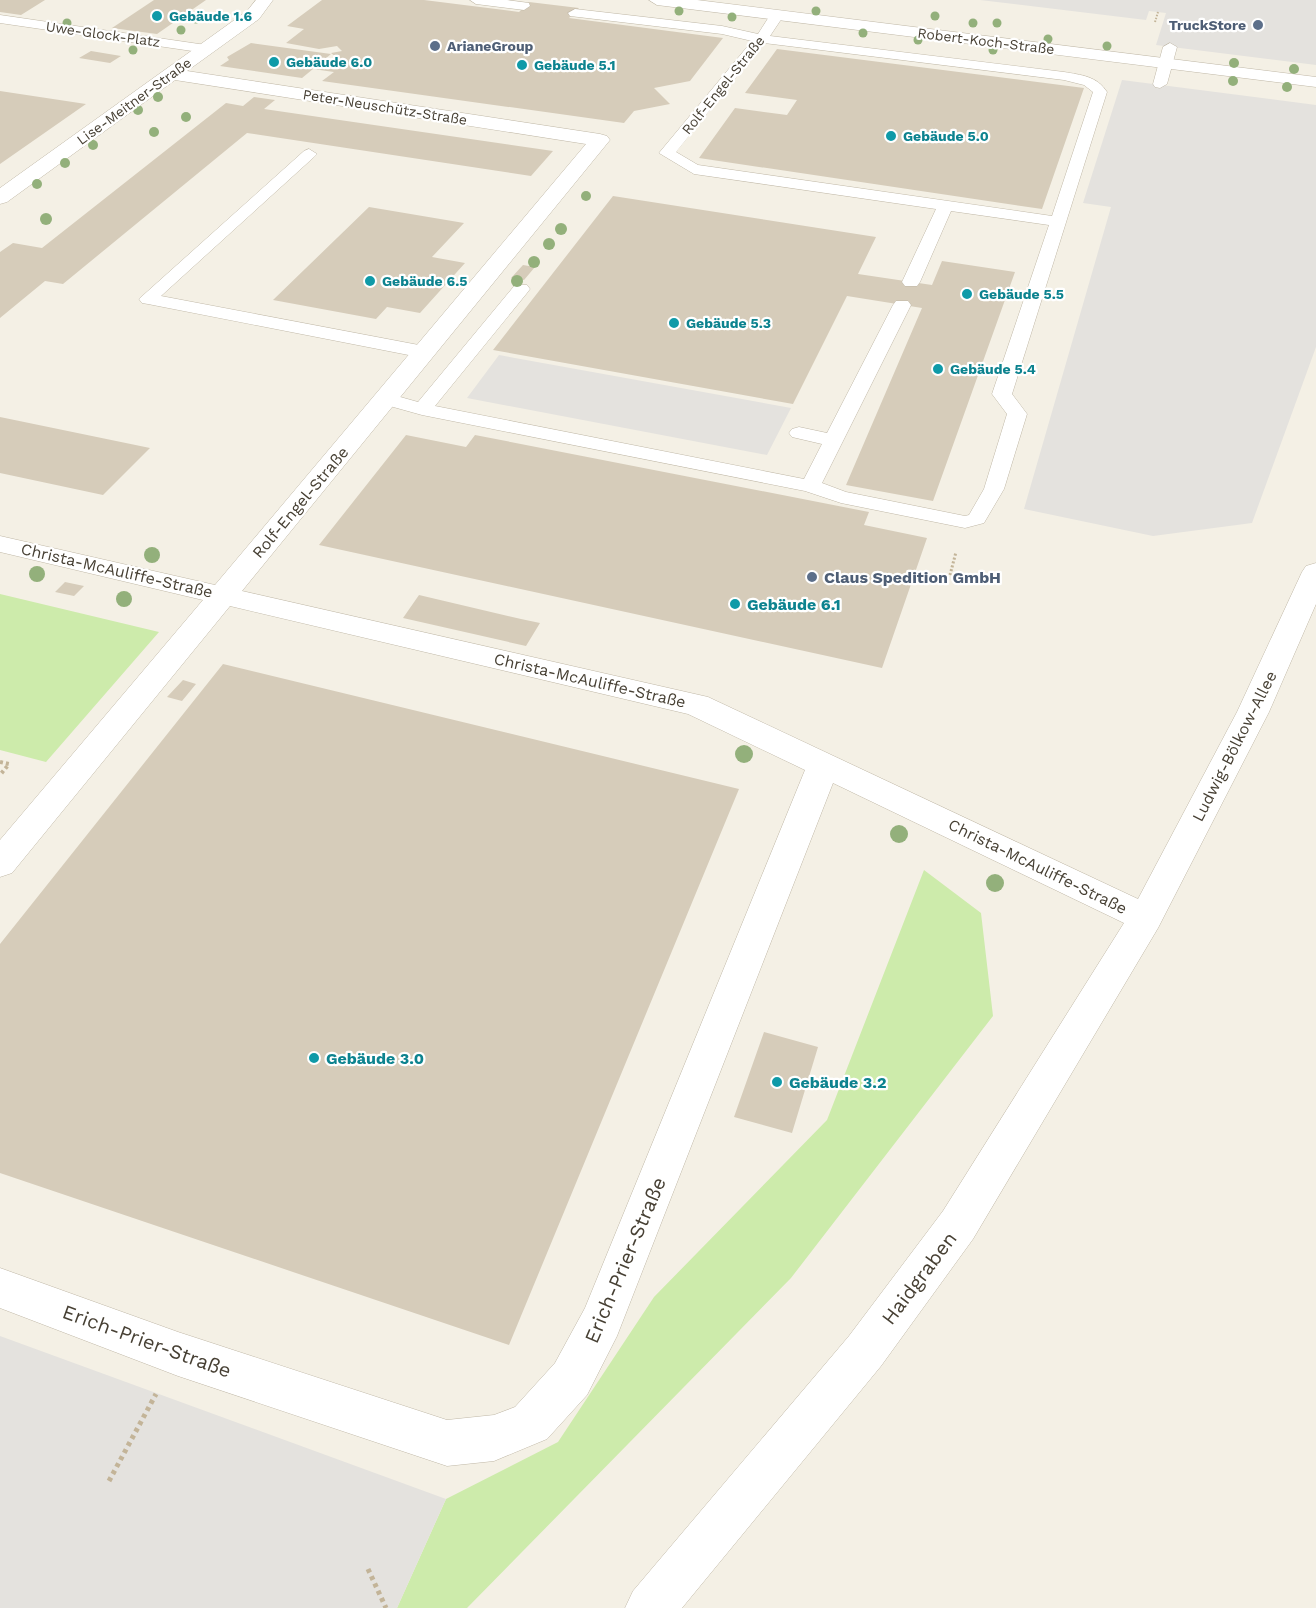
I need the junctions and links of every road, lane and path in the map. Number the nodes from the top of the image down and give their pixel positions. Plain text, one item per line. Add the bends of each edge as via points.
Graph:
1 (265, 0) edge
2 (476, 0) edge
3 (657, 0) edge
4 (524, 6) dead end
5 (575, 13) dead end
6 (777, 15) junction
7 (0, 19) edge
8 (761, 39) junction
9 (206, 49) junction
10 (1168, 55) junction
11 (171, 74) junction
12 (1316, 82) edge
13 (1160, 84) dead end
14 (600, 140) joint
15 (309, 153) dead end
16 (0, 198) edge
17 (945, 206) junction
18 (1056, 221) junction
19 (911, 282) dead end
20 (521, 289) dead end
21 (902, 305) dead end
22 (424, 352) junction
23 (386, 399) junction
24 (422, 409) junction
25 (799, 433) dead end
26 (833, 440) junction
27 (810, 486) junction
28 (0, 544) edge
29 (1316, 572) edge
30 (224, 594) junction
31 (0, 762) edge
32 (824, 764) junction
33 (0, 775) edge
34 (0, 864) edge
35 (1146, 918) junction
36 (0, 1288) edge
37 (178, 1354) junction
38 (109, 1480) dead end
39 (368, 1569) dead end
40 (386, 1608) edge
41 (650, 1608) edge

1 - 9 street, Lise-Meitner-Straße via 253,15
2 - 4 lane
3 - 6 street, Robert-Koch-Straße
5 - 8 lane via 722,30
6 - 8 lane, Rolf-Engel-Straße
6 - 10 street, Robert-Koch-Straße
7 - 9 lane, Uwe-Glock-Platz
8 - 17 lane, Rolf-Engel-Straße via 667,153 694,169
8 - 18 lane via 1064,76 1097,85 1100,92
9 - 11 street, Lise-Meitner-Straße
10 - 12 street, Robert-Koch-Straße
10 - 13 lane
11 - 14 street, Peter-Neuschütz-Straße
11 - 16 street, Lise-Meitner-Straße
14 - 22 street, Rolf-Engel-Straße
15 - 22 lane via 148,299
17 - 18 lane
17 - 19 lane
18 - 27 lane via 1002,394 1017,414 994,489 977,519 965,522 841,497
20 - 24 lane
21 - 26 lane
22 - 23 street, Rolf-Engel-Straße
23 - 24 lane
23 - 30 street, Rolf-Engel-Straße
24 - 27 lane
25 - 26 lane
26 - 27 lane
28 - 30 street, Christa-McAuliffe-Straße
29 - 35 street, Ludwig-Bölkow-Allee via 1253,712
30 - 32 street, Christa-McAuliffe-Straße via 697,705
30 - 34 street, Rolf-Engel-Straße
31 - 33 path via 9,765
32 - 35 street, Christa-McAuliffe-Straße
32 - 37 street, Erich-Prier-Straße via 602,1322 571,1378 531,1423 494,1438 447,1443
35 - 41 street, Haidgraben via 958,1226 865,1351
36 - 37 street, Erich-Prier-Straße
37 - 38 path
39 - 40 path

